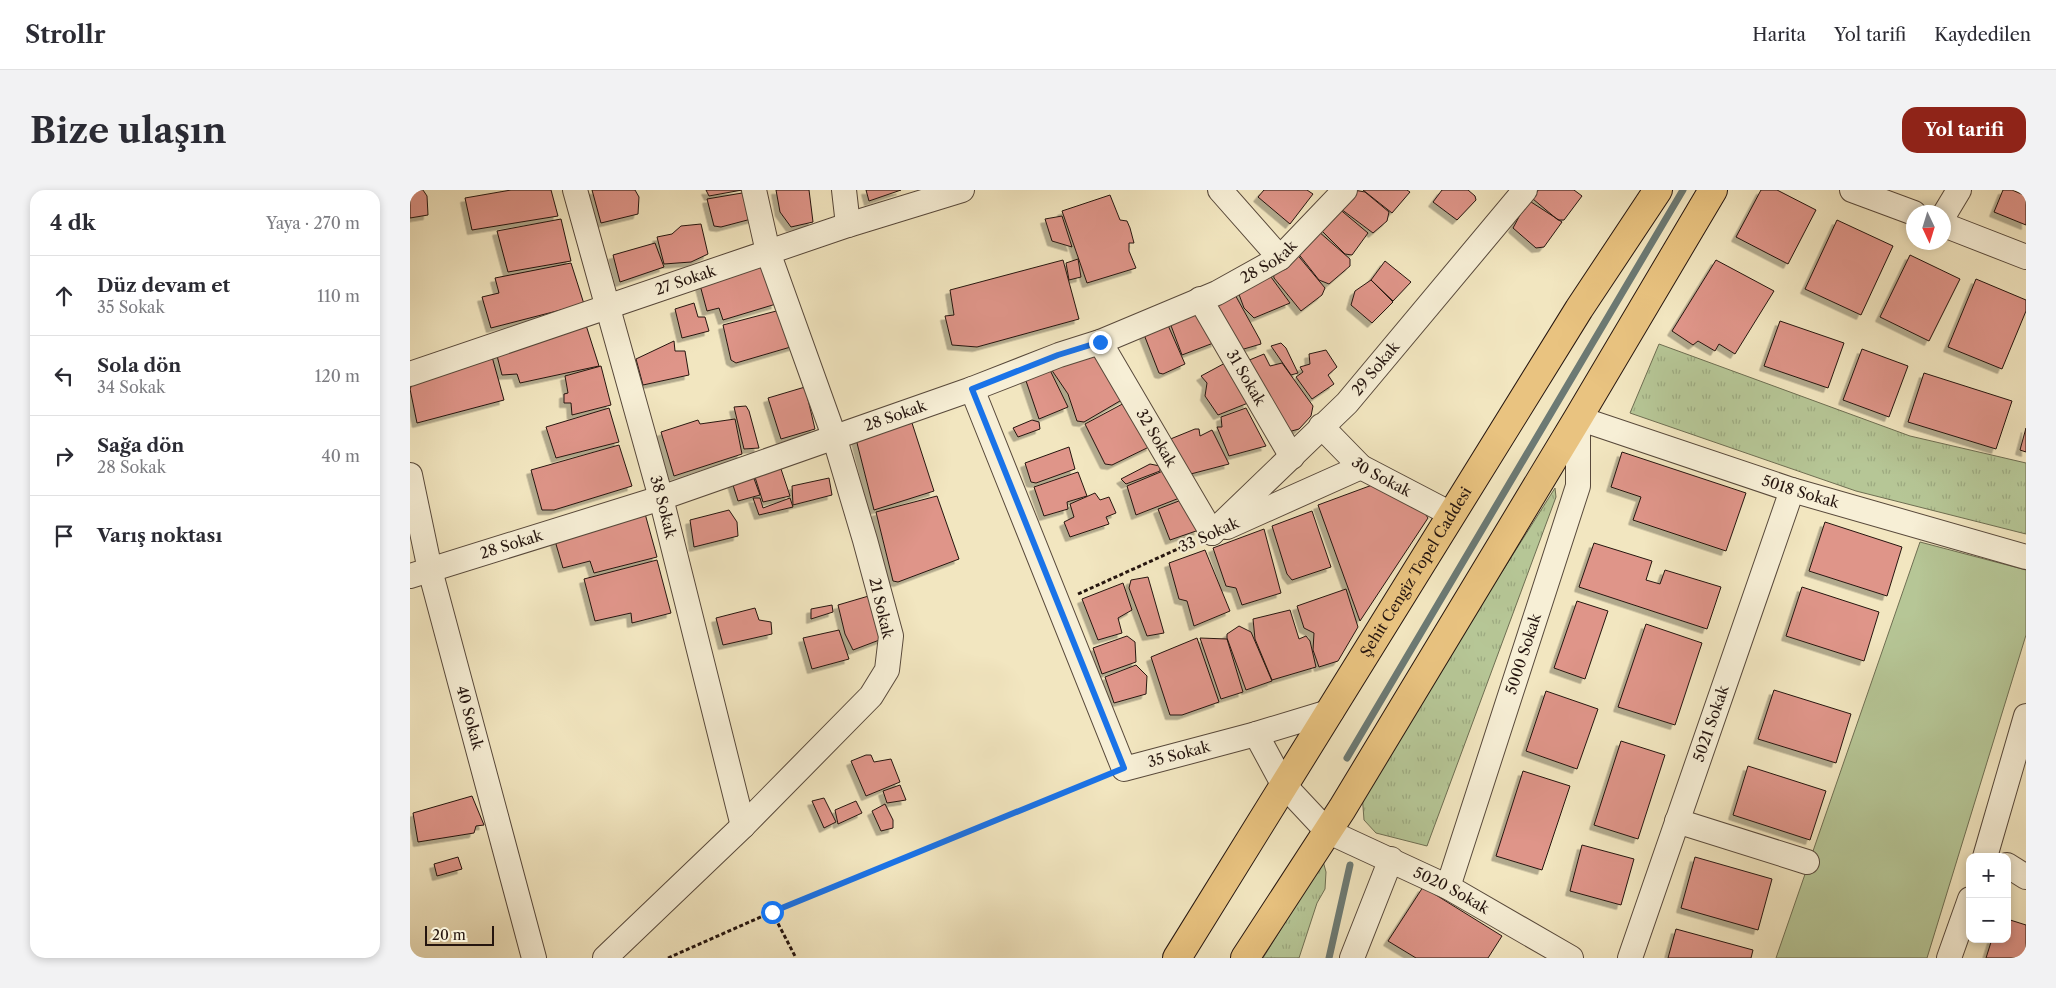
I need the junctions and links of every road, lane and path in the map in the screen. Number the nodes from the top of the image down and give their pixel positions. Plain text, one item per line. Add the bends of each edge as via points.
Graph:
1 (575, 190) edge
2 (754, 190) edge
3 (844, 190) edge
4 (962, 190) edge
5 (1220, 190) edge
6 (1345, 190) edge
7 (1525, 190) edge
8 (1658, 190) edge
9 (1713, 190) edge
10 (1852, 190) edge
11 (1958, 190) edge
12 (1950, 205) edge
13 (1906, 210) edge
14 (848, 225) junction
15 (1951, 228) edge
16 (768, 252) junction
17 (2026, 257) edge
18 (1280, 258) junction
19 (1200, 299) junction
20 (610, 307) junction
21 (1100, 342) junction
22 (410, 374) edge
23 (972, 389) junction
24 (1578, 418) junction
25 (1321, 426) junction
26 (834, 436) junction
27 (1292, 457) junction
28 (1361, 467) junction
29 (410, 476) edge
30 (1792, 490) junction
31 (661, 498) junction
32 (1452, 514) junction
33 (1212, 533) junction
34 (2026, 557) edge
35 (420, 573) edge
36 (1058, 603) junction
37 (1332, 711) junction
38 (2026, 716) edge
39 (1256, 734) junction
40 (1124, 768) junction
41 (1283, 784) junction
42 (1677, 821) junction
43 (744, 826) junction
44 (1327, 831) junction
45 (1989, 853) edge
46 (1391, 858) junction
47 (1807, 862) dead end
48 (2011, 868) edge
49 (2026, 877) edge
50 (1448, 887) junction
51 (1966, 910) edge
52 (772, 912) junction
53 (534, 958) edge
54 (605, 958) edge
55 (668, 958) edge
56 (796, 958) edge
57 (1177, 958) edge
58 (1245, 958) edge
59 (1352, 958) edge
60 (1571, 958) edge
61 (1630, 958) edge
62 (1949, 958) edge

1 - 20 street, 38 Sokak
2 - 16 street, 21 Sokak
3 - 14 street
4 - 14 street, 27 Sokak
5 - 18 street
6 - 18 street, 28 Sokak
7 - 25 street, 29 Sokak via 1347,403
8 - 32 main road, Şehit Cengiz Topel Caddesi
9 - 24 main road
10 - 13 street
11 - 12 street
14 - 16 street, 27 Sokak
15 - 17 street
16 - 20 street, 27 Sokak
16 - 26 street, 21 Sokak
18 - 19 street, 28 Sokak
19 - 21 street, 28 Sokak
19 - 27 street, 31 Sokak
20 - 22 street, 27 Sokak
20 - 31 street, 38 Sokak
21 - 23 street, 28 Sokak
21 - 33 street, 32 Sokak
23 - 26 street, 28 Sokak
23 - 36 street
24 - 30 street, 5018 Sokak
24 - 44 main road
24 - 50 street, 5000 Sokak via 1578,486
25 - 27 street, 29 Sokak
25 - 28 street, 30 Sokak
26 - 31 street, 28 Sokak
26 - 43 street, 21 Sokak via 890,636 887,670 871,696
27 - 33 street, 29 Sokak
28 - 32 street, 30 Sokak
28 - 33 street, 33 Sokak
29 - 35 street, 40 Sokak
30 - 34 street, 5018 Sokak
30 - 42 street, 5021 Sokak
31 - 35 street, 28 Sokak
31 - 43 street, 38 Sokak
32 - 37 main road, Şehit Cengiz Topel Caddesi
33 - 36 path, 33 Sokak
35 - 53 street, 40 Sokak
36 - 40 street
37 - 39 street, 35 Sokak
37 - 41 main road, Şehit Cengiz Topel Caddesi
38 - 45 street
39 - 40 street, 35 Sokak
39 - 41 street
40 - 52 path
41 - 44 street
41 - 57 main road, Şehit Cengiz Topel Caddesi
42 - 47 street
42 - 61 street, 5021 Sokak
43 - 54 street, 21 Sokak
44 - 46 street, 5020 Sokak
44 - 58 main road
46 - 50 street, 5020 Sokak
46 - 59 street
48 - 49 street
50 - 60 street, 5020 Sokak
51 - 62 street
52 - 55 path
52 - 56 path

